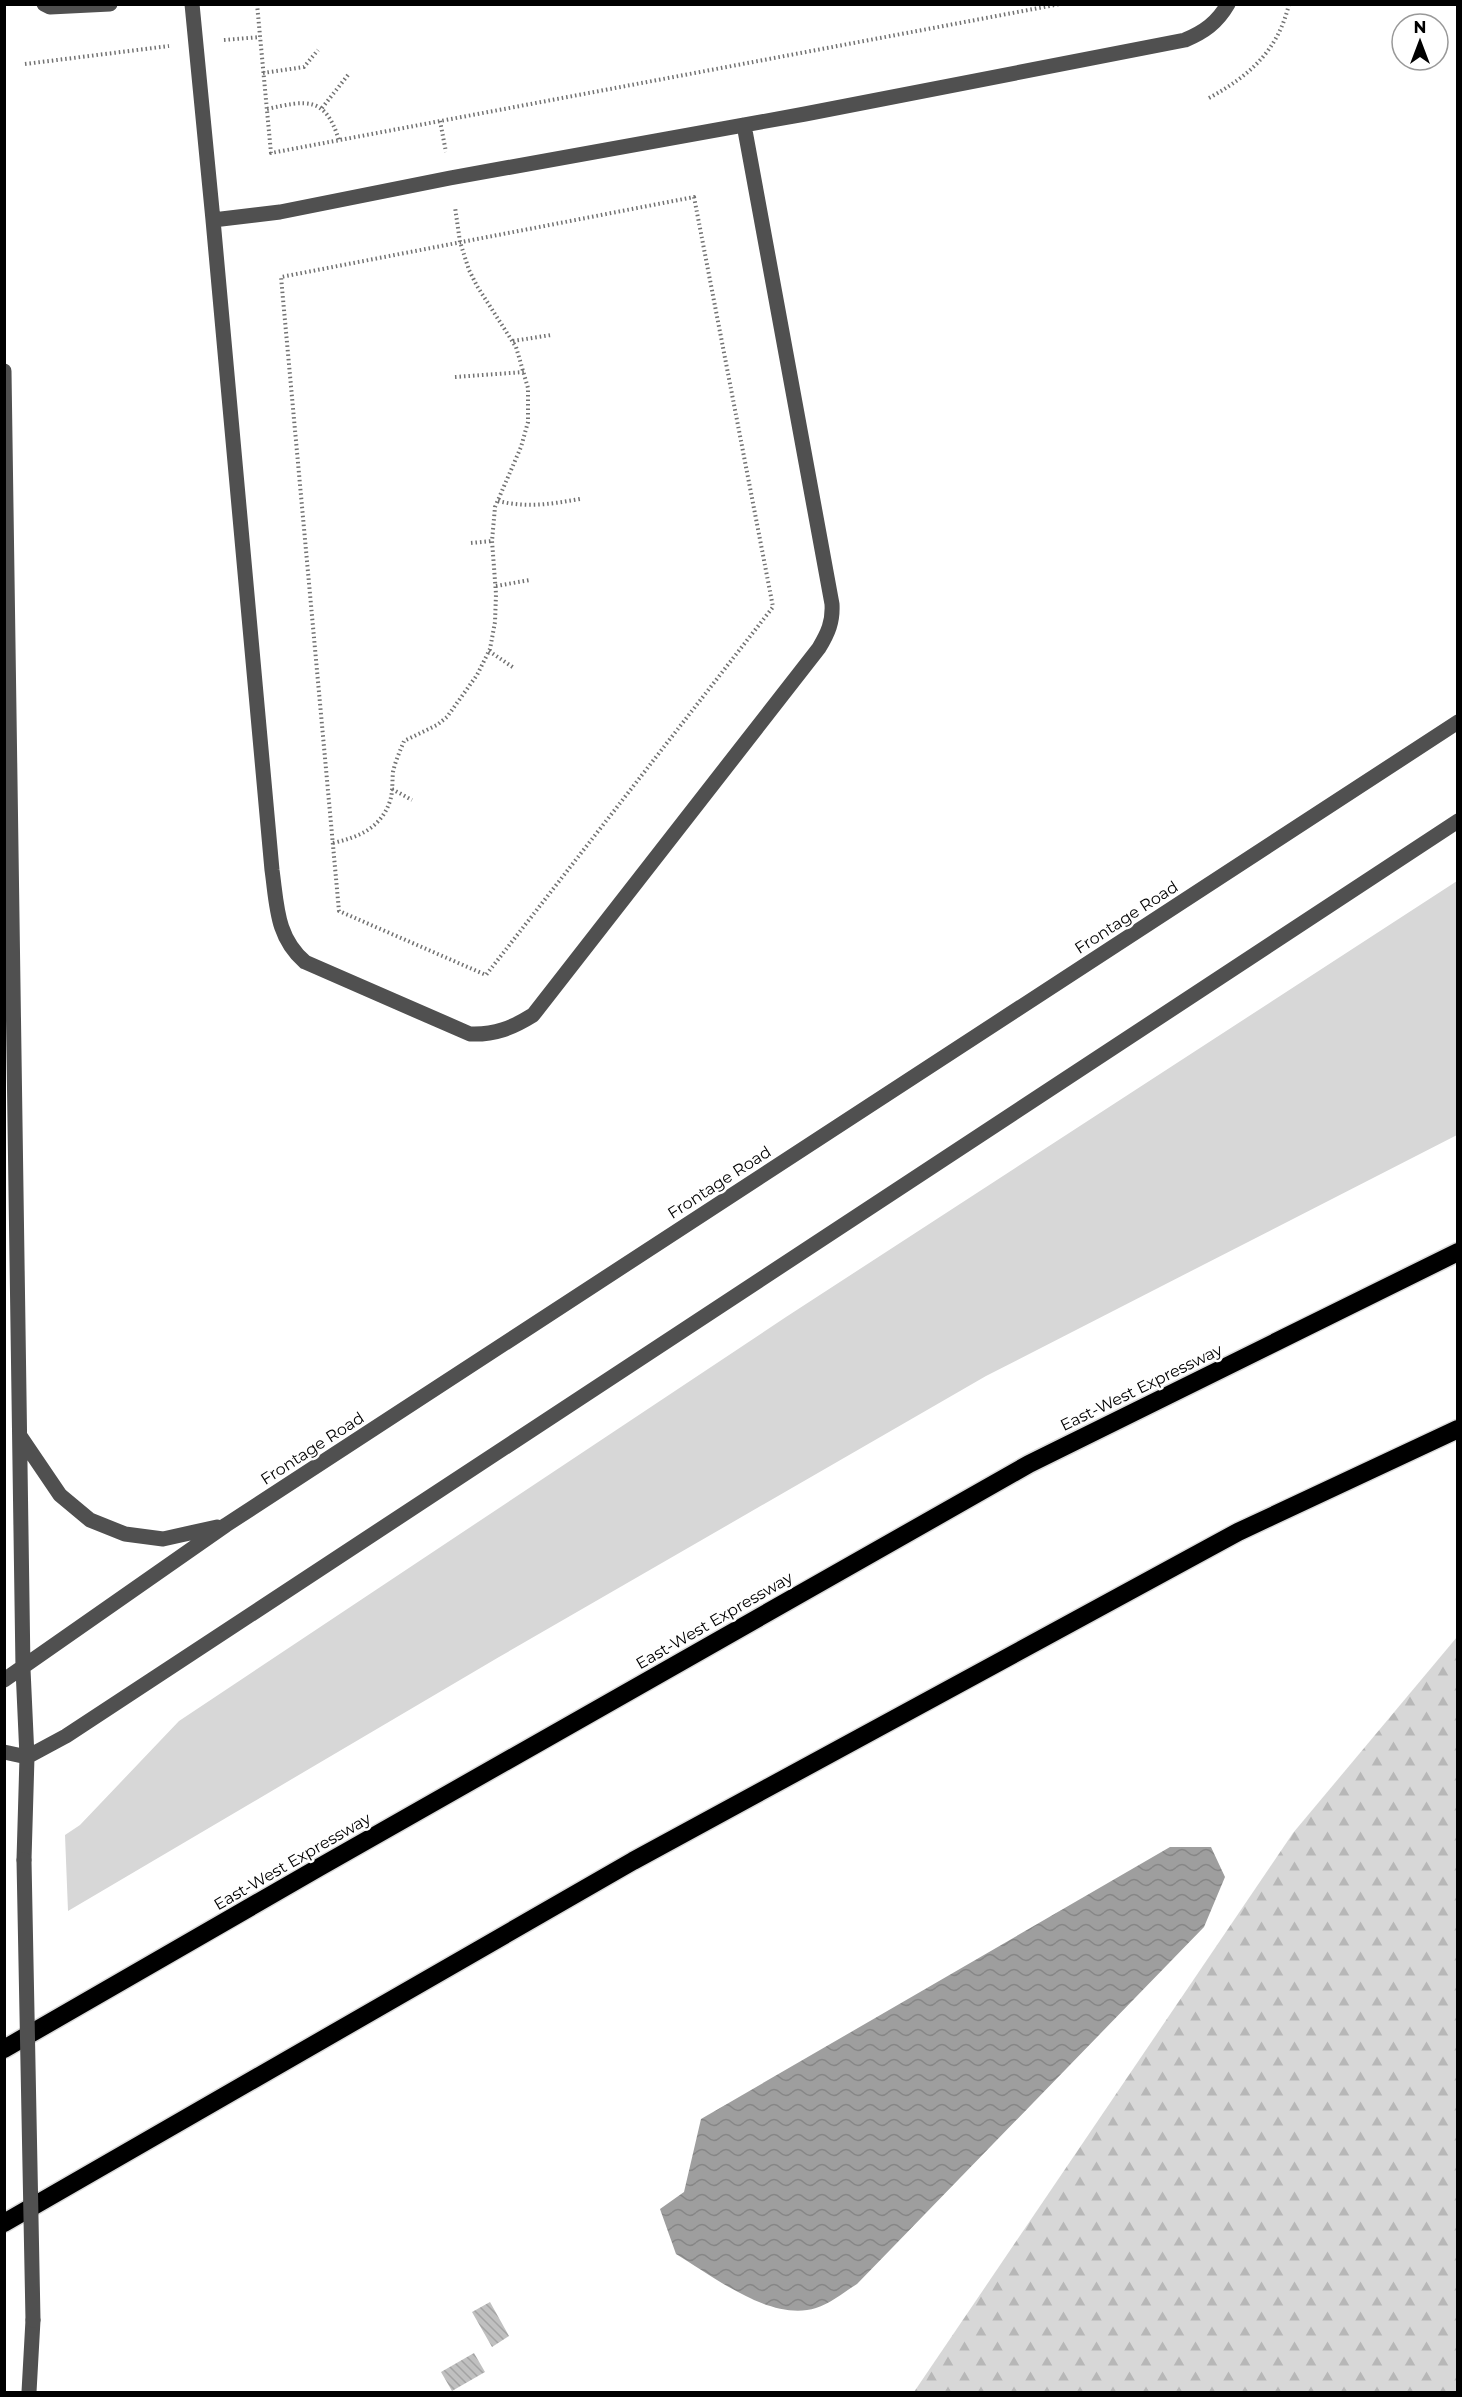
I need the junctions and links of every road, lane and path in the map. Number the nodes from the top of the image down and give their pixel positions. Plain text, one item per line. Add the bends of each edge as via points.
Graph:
1 (44, 4) edge
2 (110, 4) edge
3 (192, 4) edge
4 (257, 4) edge
5 (1060, 4) edge
6 (1228, 4) edge
7 (1289, 4) edge
8 (260, 37) junction
9 (196, 42) junction
10 (318, 50) dead end
11 (25, 64) dead end
12 (263, 73) junction
13 (348, 75) dead end
14 (1209, 98) dead end
15 (322, 108) junction
16 (267, 109) junction
17 (744, 125) junction
18 (339, 140) junction
19 (450, 178) junction
20 (213, 220) junction
21 (460, 242) junction
22 (551, 335) dead end
23 (513, 341) junction
24 (4, 371) edge
25 (524, 372) junction
26 (455, 376) dead end
27 (580, 499) dead end
28 (498, 501) junction
29 (492, 541) junction
30 (471, 543) dead end
31 (531, 580) dead end
32 (495, 586) junction
33 (489, 651) junction
34 (514, 668) dead end
35 (1458, 722) edge
36 (392, 789) junction
37 (412, 800) dead end
38 (1458, 821) edge
39 (333, 843) junction
40 (1458, 1252) edge
41 (1458, 1429) edge
42 (20, 1436) junction
43 (226, 1525) junction
44 (23, 1669) junction
45 (4, 1680) edge
46 (4, 1752) edge
47 (27, 1757) junction
48 (4, 2049) edge
49 (4, 2223) edge
50 (29, 2392) edge

1 - 2 street
3 - 9 street
4 - 8 path
5 - 18 path
6 - 17 street via 1221,17 1204,32 1185,40
7 - 14 path via 1279,33 1258,64 1244,78
8 - 9 path
8 - 12 path
9 - 11 path
9 - 20 street
10 - 12 path via 304,67
12 - 16 path
13 - 15 path
15 - 16 path via 303,103
15 - 18 path via 333,122
16 - 18 path via 271,153
17 - 19 street
17 - 20 street via 833,618 819,648 552,993 533,1015 514,1027 488,1035 470,1034 305,962 285,940 273,870
19 - 20 street via 280,213
19 - 21 path
21 - 23 path via 477,286
21 - 39 path via 281,277
21 - 39 path via 694,196 773,607 486,975 339,911
22 - 23 path
23 - 25 path
24 - 42 street
25 - 26 path
25 - 28 path via 528,422
27 - 28 path via 544,505
28 - 29 path
29 - 30 path
29 - 32 path
31 - 32 path
32 - 33 path via 495,622
33 - 34 path
33 - 36 path via 447,717 404,741 393,772
35 - 43 street, Frontage Road
36 - 37 path
36 - 39 path via 383,817 371,829 353,839
38 - 47 street via 86,1723
40 - 48 highway, East-West Expressway via 1029,1464
41 - 49 highway via 1238,1532 644,1855
42 - 43 street via 60,1496 90,1520 125,1534 163,1539
42 - 44 street
43 - 44 street, Frontage Road
44 - 45 street, Frontage Road
44 - 47 street
46 - 47 street
47 - 50 street, bridge via 24,1860 33,2320

